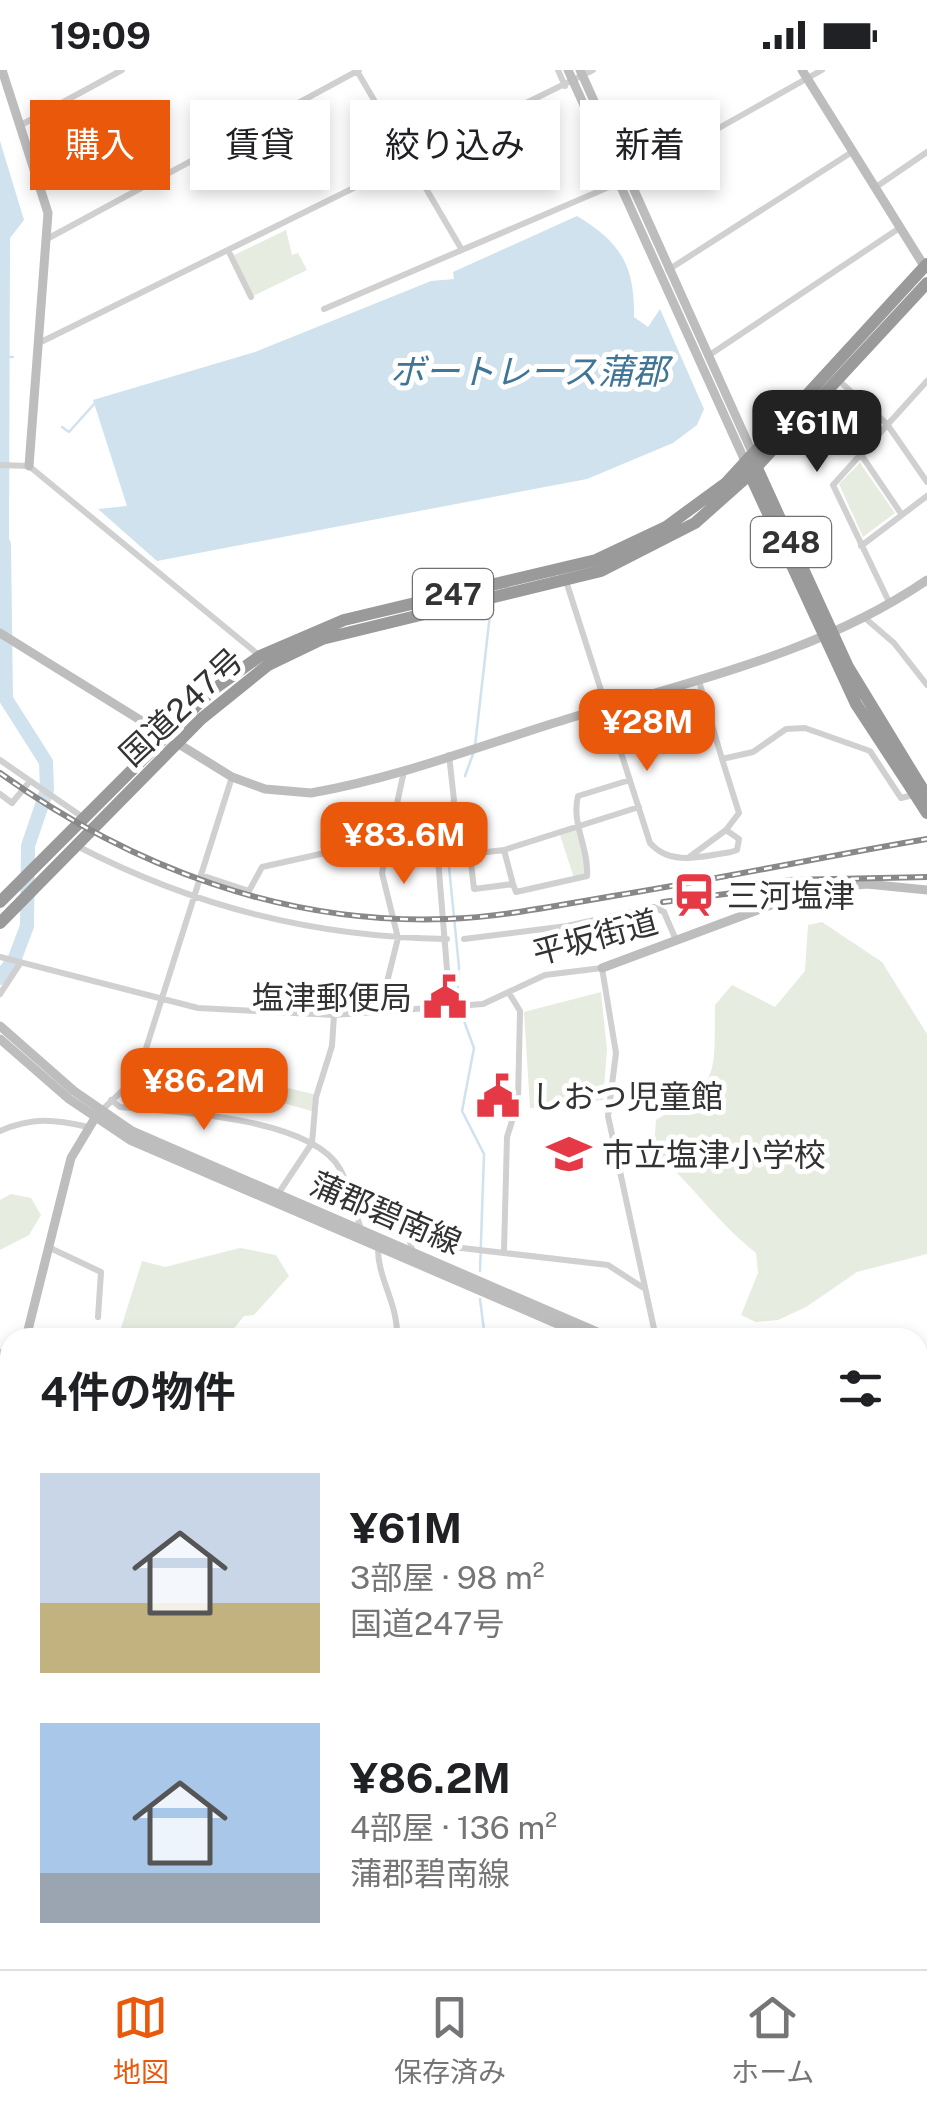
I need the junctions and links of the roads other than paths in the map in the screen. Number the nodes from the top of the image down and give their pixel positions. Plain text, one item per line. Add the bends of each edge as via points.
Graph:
1 (2, 70) edge
2 (122, 70) edge
3 (358, 70) edge
4 (558, 70) edge
5 (568, 70) edge
6 (822, 70) edge
7 (804, 74) edge
8 (582, 75) edge
9 (375, 100) edge
10 (533, 100) edge
11 (591, 100) edge
12 (594, 100) edge
13 (720, 124) edge
14 (21, 125) junction
15 (852, 152) junction
16 (927, 152) edge
17 (876, 187) junction
18 (355, 190) edge
19 (426, 190) edge
20 (603, 190) edge
21 (622, 190) edge
22 (635, 190) edge
23 (901, 227) junction
24 (47, 239) junction
25 (462, 250) junction
26 (229, 252) junction
27 (670, 268) junction
28 (926, 268) edge
29 (660, 275) junction
30 (927, 283) edge
31 (250, 296) dead end
32 (324, 309) dead end
33 (41, 342) junction
34 (709, 355) junction
35 (698, 360) junction
36 (836, 378) junction
37 (927, 381) edge
38 (887, 424) junction
39 (860, 452) junction
40 (0, 464) edge
41 (750, 464) junction
42 (29, 466) junction
43 (927, 482) edge
44 (927, 496) edge
45 (902, 515) junction
46 (861, 546) junction
47 (927, 580) edge
48 (566, 581) junction
49 (891, 605) junction
50 (865, 618) junction
51 (0, 632) edge
52 (829, 634) junction
53 (260, 656) junction
54 (699, 681) junction
55 (927, 685) edge
56 (605, 707) junction
57 (171, 740) junction
58 (448, 755) junction
59 (722, 759) junction
60 (0, 760) edge
61 (403, 769) junction
62 (232, 777) junction
63 (630, 780) junction
64 (34, 783) junction
65 (921, 789) edge
66 (0, 794) edge
67 (639, 807) junction
68 (927, 813) edge
69 (84, 818) junction
70 (392, 826) junction
71 (578, 826) junction
72 (726, 830) junction
73 (388, 839) junction
74 (77, 846) junction
75 (440, 848) junction
76 (504, 850) junction
77 (470, 854) junction
78 (688, 858) junction
79 (200, 875) junction
80 (513, 884) junction
81 (927, 890) edge
82 (193, 899) junction
83 (0, 902) edge
84 (0, 924) edge
85 (398, 938) junction
86 (446, 939) junction
87 (464, 939) dead end
88 (676, 941) junction
89 (11, 962) edge
90 (602, 968) junction
91 (509, 993) junction
92 (0, 994) edge
93 (160, 1000) junction
94 (456, 1006) junction
95 (384, 1012) junction
96 (334, 1015) junction
97 (0, 1026) edge
98 (0, 1039) edge
99 (111, 1100) junction
100 (98, 1115) junction
101 (88, 1127) junction
102 (0, 1131) edge
103 (312, 1144) junction
104 (278, 1194) junction
105 (361, 1230) junction
106 (380, 1242) junction
107 (48, 1248) junction
108 (504, 1251) junction
109 (414, 1252) junction
110 (643, 1287) junction
111 (98, 1317) dead end
112 (28, 1328) edge
113 (395, 1328) edge
114 (568, 1328) edge
115 (588, 1328) edge
116 (653, 1328) edge

1 - 14 main road
2 - 14 street
3 - 9 street
3 - 24 street
4 - 8 street
5 - 8 main road
6 - 7 street
7 - 13 street
7 - 15 main road
8 - 10 street
8 - 11 main road
8 - 12 main road
14 - 24 main road via 48,213
15 - 17 main road
15 - 27 street
16 - 17 street
17 - 23 main road
18 - 26 street
19 - 25 street
20 - 25 street
21 - 29 main road
22 - 27 main road
23 - 28 main road
23 - 34 street
24 - 33 main road
25 - 32 street
26 - 31 street
26 - 33 street
27 - 29 street
27 - 34 main road
28 - 41 highway, 国道247号 / 247
29 - 35 main road
30 - 36 highway, 国道247号 / 247
33 - 42 main road
34 - 35 street
34 - 41 main road
35 - 41 main road
36 - 38 street
36 - 41 highway, 国道247号 / 247
37 - 38 street
38 - 39 street
38 - 43 street
39 - 45 street
39 - 46 street via 833,485
40 - 42 street
41 - 48 highway, 国道247号 / 247 via 709,512 672,538
41 - 52 highway, 248
41 - 53 highway, 国道247号 / 247 via 688,514 596,560 344,620
42 - 53 street
44 - 45 street
45 - 46 street
46 - 49 street
47 - 49 main road
48 - 56 street
48 - 57 highway, 国道247号 / 247 via 322,640 248,678
49 - 50 main road
50 - 52 main road
50 - 55 street
51 - 57 main road
52 - 54 main road
52 - 65 highway, 248
53 - 57 highway, 国道247号 / 247 via 210,692
54 - 56 main road
54 - 59 street
56 - 58 main road
56 - 63 street
57 - 62 main road
57 - 69 highway, 国道247号 / 247
57 - 74 highway, 国道247号 / 247
58 - 61 main road
58 - 75 street via 454,800
59 - 65 street via 753,752 786,729 805,728 870,751 901,798
59 - 72 street via 739,813
60 - 64 street
61 - 62 main road via 311,793
61 - 70 street
62 - 79 street
63 - 67 street
63 - 71 street via 578,796
64 - 66 street via 12,803
64 - 69 street
65 - 68 highway, 248, bridge
67 - 71 street
67 - 78 street via 658,852
69 - 83 highway, 国道247号 / 247
70 - 73 street
70 - 75 street via 416,830
71 - 76 street
71 - 80 street via 586,876 516,892
72 - 78 street
72 - 78 street via 739,839 736,850
73 - 79 street via 262,867 249,891
73 - 85 street via 382,873
74 - 82 street
74 - 84 highway, 国道247号 / 247
75 - 77 street
75 - 86 street
76 - 77 street
76 - 80 street
77 - 80 street via 474,889
79 - 82 street
81 - 88 main road, 平坂街道 via 868,884 814,890
82 - 85 street via 296,926
82 - 93 street
85 - 86 street
85 - 95 street
86 - 94 street
87 - 88 street via 654,907 664,912
88 - 90 main road, 平坂街道
89 - 92 street
89 - 93 street, 平坂街道
90 - 91 street, 平坂街道 via 545,974
90 - 110 street via 616,1053 608,1116
91 - 94 street, 平坂街道
91 - 108 street via 520,1011 520,1029 518,1102 507,1137
93 - 96 street, 平坂街道
93 - 99 street via 137,1077
94 - 95 street, 平坂街道
95 - 96 street, 平坂街道
96 - 103 street
97 - 100 main road, 蒲郡碧南線
98 - 100 main road, 蒲郡碧南線
99 - 100 street
99 - 103 street via 120,1107 262,1126
100 - 101 main road
100 - 104 main road, 蒲郡碧南線
100 - 106 main road, 蒲郡碧南線 via 147,1148
101 - 102 street via 28,1119
101 - 107 main road via 72,1158
103 - 104 street
103 - 105 street via 339,1167
104 - 105 main road, 蒲郡碧南線
105 - 106 main road, 蒲郡碧南線
106 - 109 main road, 蒲郡碧南線
106 - 113 street via 378,1260
106 - 114 main road, 蒲郡碧南線
107 - 111 street via 101,1272
107 - 112 main road
108 - 109 street via 410,1242
108 - 110 street via 608,1265
109 - 115 main road, 蒲郡碧南線
110 - 116 street

